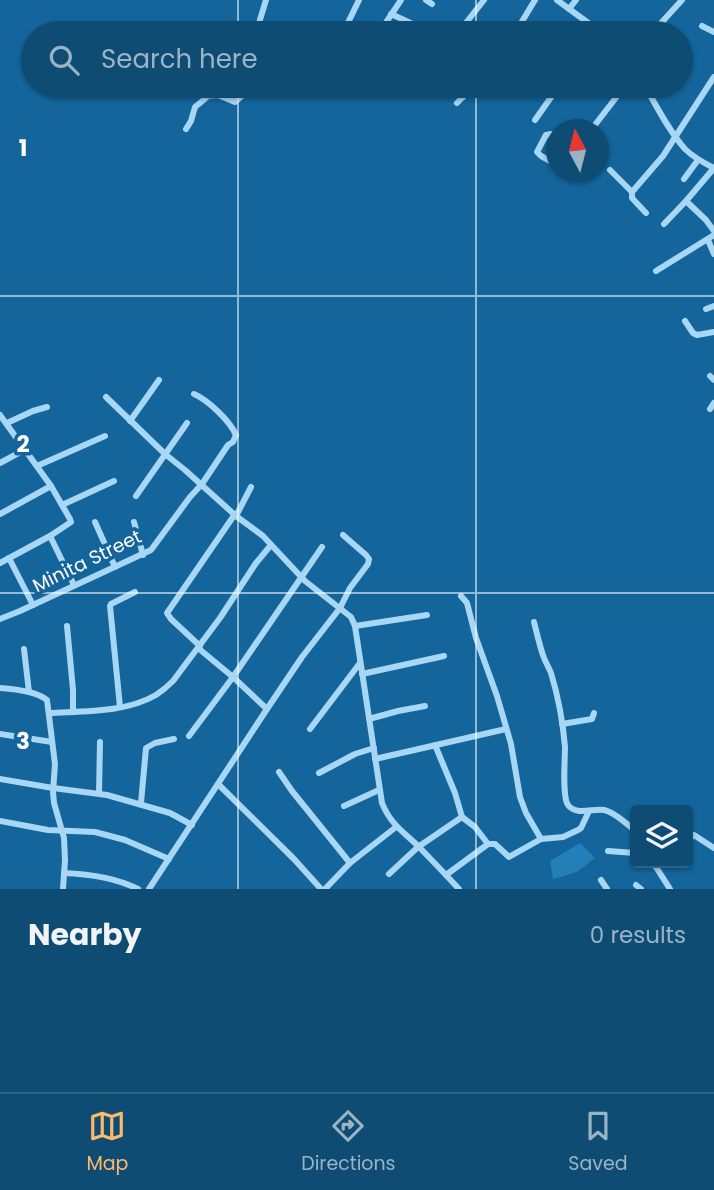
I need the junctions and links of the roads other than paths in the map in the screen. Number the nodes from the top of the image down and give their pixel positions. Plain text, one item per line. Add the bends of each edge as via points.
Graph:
1 (266, 0) edge
2 (359, 0) edge
3 (401, 0) edge
4 (484, 0) edge
5 (535, 0) edge
6 (557, 0) edge
7 (576, 0) edge
8 (682, 0) edge
9 (569, 9) junction
10 (391, 14) junction
11 (260, 21) edge
12 (349, 21) edge
13 (387, 21) edge
14 (406, 21) edge
15 (467, 21) edge
16 (522, 21) edge
17 (585, 21) edge
18 (663, 21) edge
19 (702, 26) dead end
20 (714, 33) edge
21 (714, 77) edge
22 (206, 98) edge
23 (462, 98) edge
24 (551, 98) edge
25 (616, 98) edge
26 (652, 98) edge
27 (457, 103) dead end
28 (600, 119) edge
29 (535, 120) dead end
30 (186, 129) dead end
31 (546, 135) edge
32 (675, 136) junction
33 (546, 159) edge
34 (698, 160) junction
35 (714, 168) edge
36 (610, 170) dead end
37 (684, 179) dead end
38 (632, 192) junction
39 (686, 201) junction
40 (646, 213) dead end
41 (664, 224) dead end
42 (712, 235) edge
43 (714, 254) edge
44 (656, 271) dead end
45 (714, 306) edge
46 (706, 309) dead end
47 (685, 321) dead end
48 (714, 332) edge
49 (159, 380) dead end
50 (194, 394) dead end
51 (106, 397) dead end
52 (47, 407) dead end
53 (0, 415) edge
54 (130, 421) junction
55 (187, 423) dead end
56 (7, 424) junction
57 (105, 436) dead end
58 (26, 449) junction
59 (165, 454) junction
60 (0, 463) edge
61 (37, 466) junction
62 (114, 481) dead end
63 (202, 484) junction
64 (51, 486) junction
65 (251, 487) dead end
66 (136, 496) dead end
67 (62, 505) junction
68 (0, 514) edge
69 (235, 515) junction
70 (95, 522) dead end
71 (134, 522) dead end
72 (342, 535) dead end
73 (50, 536) junction
74 (271, 545) junction
75 (322, 547) dead end
76 (143, 555) junction
77 (9, 558) junction
78 (0, 563) edge
79 (115, 567) junction
80 (301, 577) junction
81 (74, 585) junction
82 (135, 592) dead end
83 (461, 596) dead end
84 (33, 605) junction
85 (340, 608) junction
86 (426, 615) dead end
87 (0, 619) edge
88 (534, 622) dead end
89 (67, 626) dead end
90 (355, 626) junction
91 (199, 647) junction
92 (24, 649) dead end
93 (444, 656) dead end
94 (360, 663) junction
95 (362, 674) junction
96 (233, 677) junction
97 (0, 688) edge
98 (29, 692) junction
99 (425, 706) dead end
100 (120, 707) junction
101 (267, 709) junction
102 (73, 712) junction
103 (49, 713) junction
104 (594, 713) dead end
105 (369, 719) junction
106 (562, 724) junction
107 (310, 729) dead end
108 (506, 729) junction
109 (0, 734) edge
110 (189, 736) dead end
111 (174, 739) dead end
112 (52, 742) junction
113 (100, 742) dead end
114 (435, 745) junction
115 (374, 748) junction
116 (375, 759) junction
117 (279, 772) dead end
118 (319, 773) dead end
119 (0, 779) edge
120 (218, 784) junction
121 (53, 788) junction
122 (379, 790) junction
123 (99, 793) junction
124 (141, 803) junction
125 (344, 806) dead end
126 (589, 811) junction
127 (462, 817) junction
128 (0, 821) edge
129 (192, 825) junction
130 (630, 826) edge
131 (396, 827) junction
132 (62, 831) junction
133 (693, 836) edge
134 (541, 839) junction
135 (488, 844) junction
136 (418, 846) junction
137 (714, 848) edge
138 (608, 851) dead end
139 (630, 853) edge
140 (169, 859) junction
141 (350, 863) junction
142 (657, 868) edge
143 (64, 873) junction
144 (389, 874) dead end
145 (446, 875) junction
146 (601, 880) dead end
147 (63, 889) edge
148 (138, 889) edge
149 (149, 889) edge
150 (323, 889) edge
151 (459, 889) edge
152 (607, 889) edge
153 (670, 889) edge

1 - 11 street
2 - 12 street
3 - 10 street
4 - 15 street
5 - 16 street
6 - 9 street
7 - 9 street
8 - 18 street
9 - 17 street
10 - 13 street
10 - 14 street
19 - 20 street
21 - 32 street
22 - 30 street via 195,107
23 - 27 street
24 - 29 street
25 - 28 street
26 - 32 street
31 - 33 street via 537,152
32 - 34 street
32 - 38 street
34 - 35 street
34 - 37 street
35 - 39 street
36 - 38 street
38 - 40 street
39 - 41 street
39 - 42 street via 706,220
42 - 43 street
42 - 44 street
45 - 46 street
47 - 48 street via 696,335
49 - 54 street
50 - 63 street, Minita Street via 236,435
51 - 54 street
52 - 56 street
53 - 56 street
54 - 59 street
55 - 59 street
56 - 58 street
57 - 61 street
58 - 60 street
58 - 61 street
59 - 63 street
59 - 66 street
61 - 64 street
62 - 67 street
63 - 69 street
63 - 76 street, Minita Street
64 - 67 street
64 - 68 street
65 - 69 street
67 - 73 street via 71,522
69 - 74 street
69 - 91 street via 167,613
70 - 79 street
71 - 76 street
72 - 85 street via 369,559
73 - 77 street
73 - 81 street
74 - 80 street
74 - 91 street
75 - 80 street
76 - 79 street, Minita Street
77 - 78 street
77 - 84 street
79 - 81 street, Minita Street
80 - 85 street
80 - 96 street
81 - 84 street, Minita Street
82 - 100 street via 110,606
83 - 108 street
84 - 87 street, Minita Street
85 - 90 street
85 - 101 street
86 - 90 street
88 - 106 street
89 - 102 street
90 - 94 street
91 - 96 street
91 - 100 street via 169,685
92 - 98 street
93 - 95 street
94 - 95 street
94 - 107 street
95 - 105 street
96 - 101 street
96 - 110 street
97 - 98 street
98 - 103 street via 46,698
99 - 105 street
100 - 102 street
101 - 120 street
102 - 103 street
103 - 112 street
104 - 106 street via 592,719
105 - 115 street
106 - 126 street via 565,800 570,808
108 - 114 street
108 - 134 street via 520,797
109 - 112 street
111 - 124 street via 146,748
112 - 121 street
113 - 123 street
114 - 116 street
114 - 127 street
115 - 116 street
115 - 118 street
116 - 122 street
117 - 141 street
119 - 121 street
120 - 129 street
120 - 150 street
121 - 123 street
121 - 132 street
122 - 125 street
122 - 131 street
123 - 124 street
124 - 129 street
126 - 130 street via 604,810
126 - 134 street via 578,830
127 - 135 street
127 - 136 street
128 - 132 street
129 - 140 street
131 - 136 street
131 - 141 street
132 - 140 street via 95,832
132 - 143 street
133 - 137 street
134 - 135 street via 509,857 495,844
135 - 145 street
136 - 144 street
136 - 145 street
138 - 139 street
140 - 149 street
141 - 150 street
142 - 153 street
143 - 147 street
143 - 148 street via 114,880
145 - 151 street
146 - 152 street

